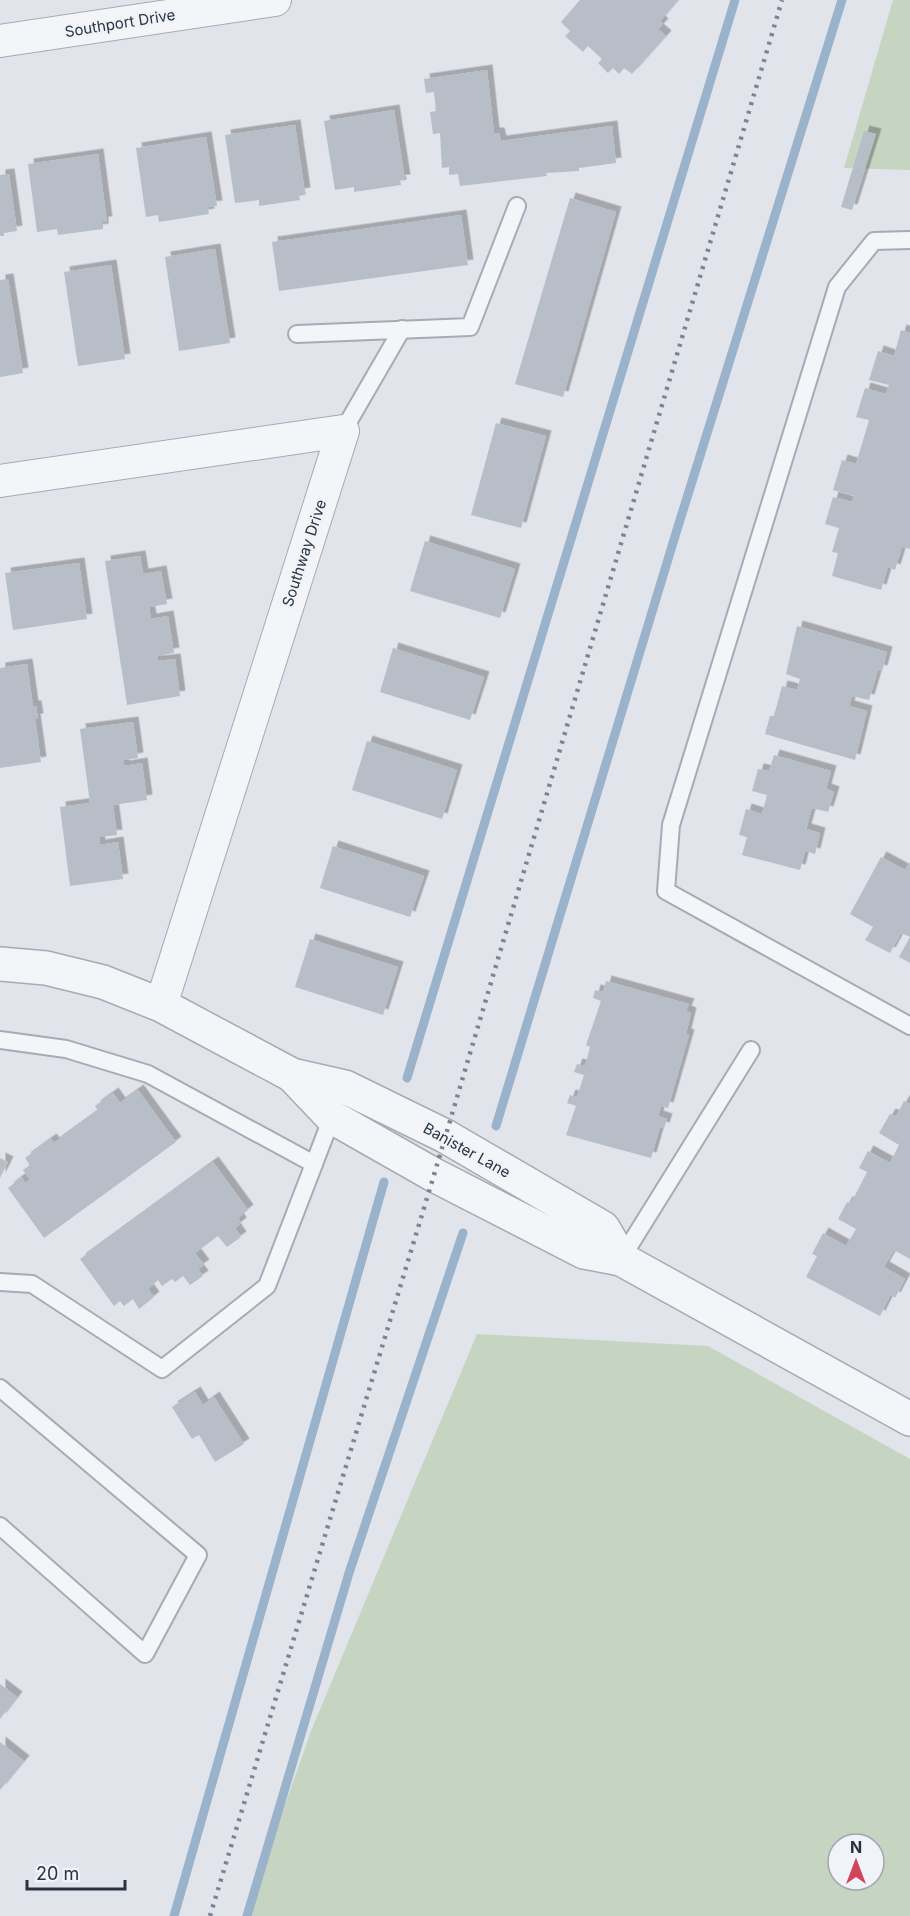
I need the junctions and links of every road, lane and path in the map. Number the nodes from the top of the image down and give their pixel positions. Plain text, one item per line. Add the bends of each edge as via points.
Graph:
1 (275, 0) edge
2 (0, 41) edge
3 (518, 206) dead end
4 (910, 240) edge
5 (402, 329) junction
6 (297, 334) dead end
7 (342, 431) junction
8 (0, 481) edge
9 (0, 964) edge
10 (161, 1005) junction
11 (910, 1026) edge
12 (0, 1040) edge
13 (751, 1050) dead end
14 (292, 1075) junction
15 (332, 1117) junction
16 (314, 1164) junction
17 (621, 1259) junction
18 (0, 1282) edge
19 (0, 1388) edge
20 (909, 1417) edge
21 (0, 1526) edge

1 - 2 street, Southport Drive
3 - 5 lane via 470,327
4 - 11 lane via 874,241 837,286 671,825 666,891
5 - 6 lane
5 - 7 lane
7 - 8 street
7 - 10 street, Southway Drive
9 - 10 street, Banister Lane via 46,968 103,982
10 - 14 street, Banister Lane
12 - 16 lane via 66,1049 148,1074
13 - 17 lane
14 - 15 street, Banister Lane
14 - 17 street, Banister Lane via 345,1086 445,1136 603,1228
15 - 16 lane
15 - 17 street, Banister Lane via 584,1252
16 - 18 lane via 267,1286 162,1369 32,1284
17 - 20 street, Banister Lane
19 - 21 lane via 198,1555 145,1654

